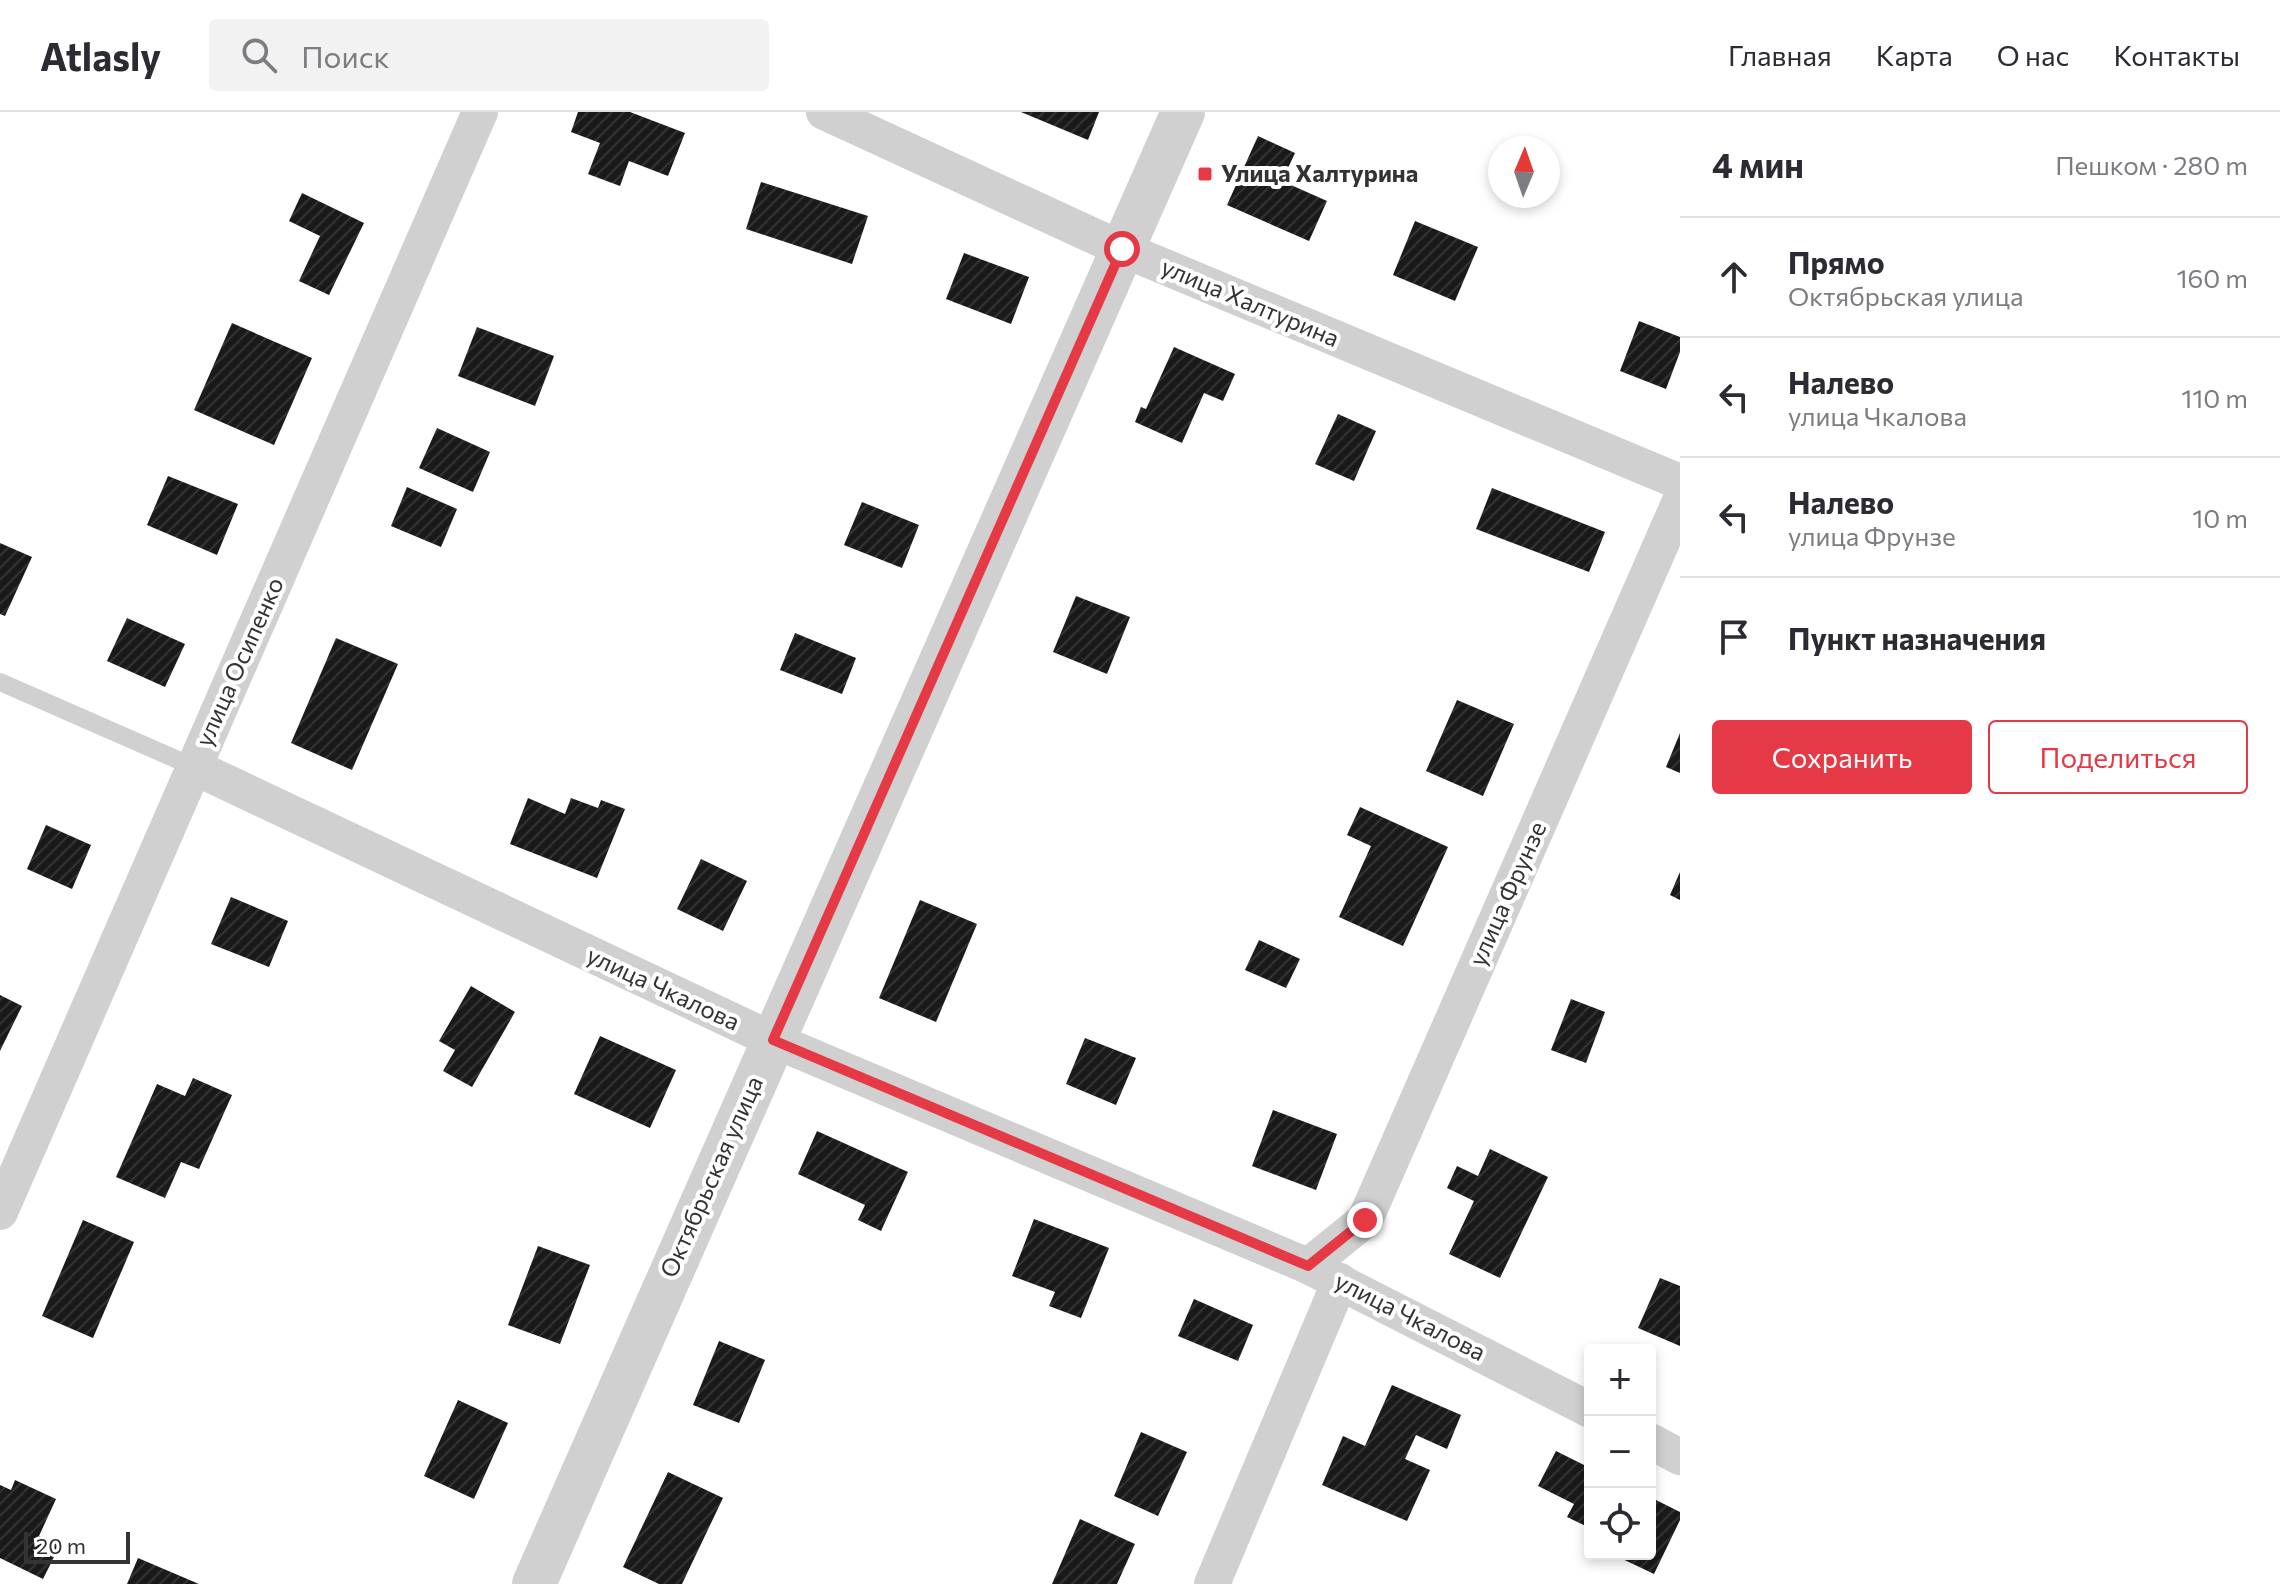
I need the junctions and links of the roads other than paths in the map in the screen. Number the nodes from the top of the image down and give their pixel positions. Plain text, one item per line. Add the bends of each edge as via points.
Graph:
1 (480, 112) edge
2 (824, 112) edge
3 (1183, 112) edge
4 (1122, 249) junction
5 (1680, 482) edge
6 (1680, 501) edge
7 (0, 682) edge
8 (194, 767) junction
9 (773, 1040) junction
10 (0, 1212) edge
11 (1308, 1266) junction
12 (1340, 1281) junction
13 (1584, 1407) edge
14 (1656, 1444) edge
15 (1680, 1457) edge
16 (534, 1584) edge
17 (1212, 1584) edge

1 - 8 street, улица Осипенко
2 - 4 street, улица Халтурина
3 - 4 street, Октябрьская улица
4 - 5 street, улица Халтурина
4 - 9 street, Октябрьская улица
6 - 11 street, улица Фрунзе via 1365,1220
7 - 8 lane, улица Чкалова
8 - 9 street, улица Чкалова
8 - 10 street, улица Осипенко
9 - 11 street, улица Чкалова
9 - 16 street, Октябрьская улица
11 - 12 street, улица Чкалова
12 - 13 street, улица Чкалова
12 - 17 street
14 - 15 street

